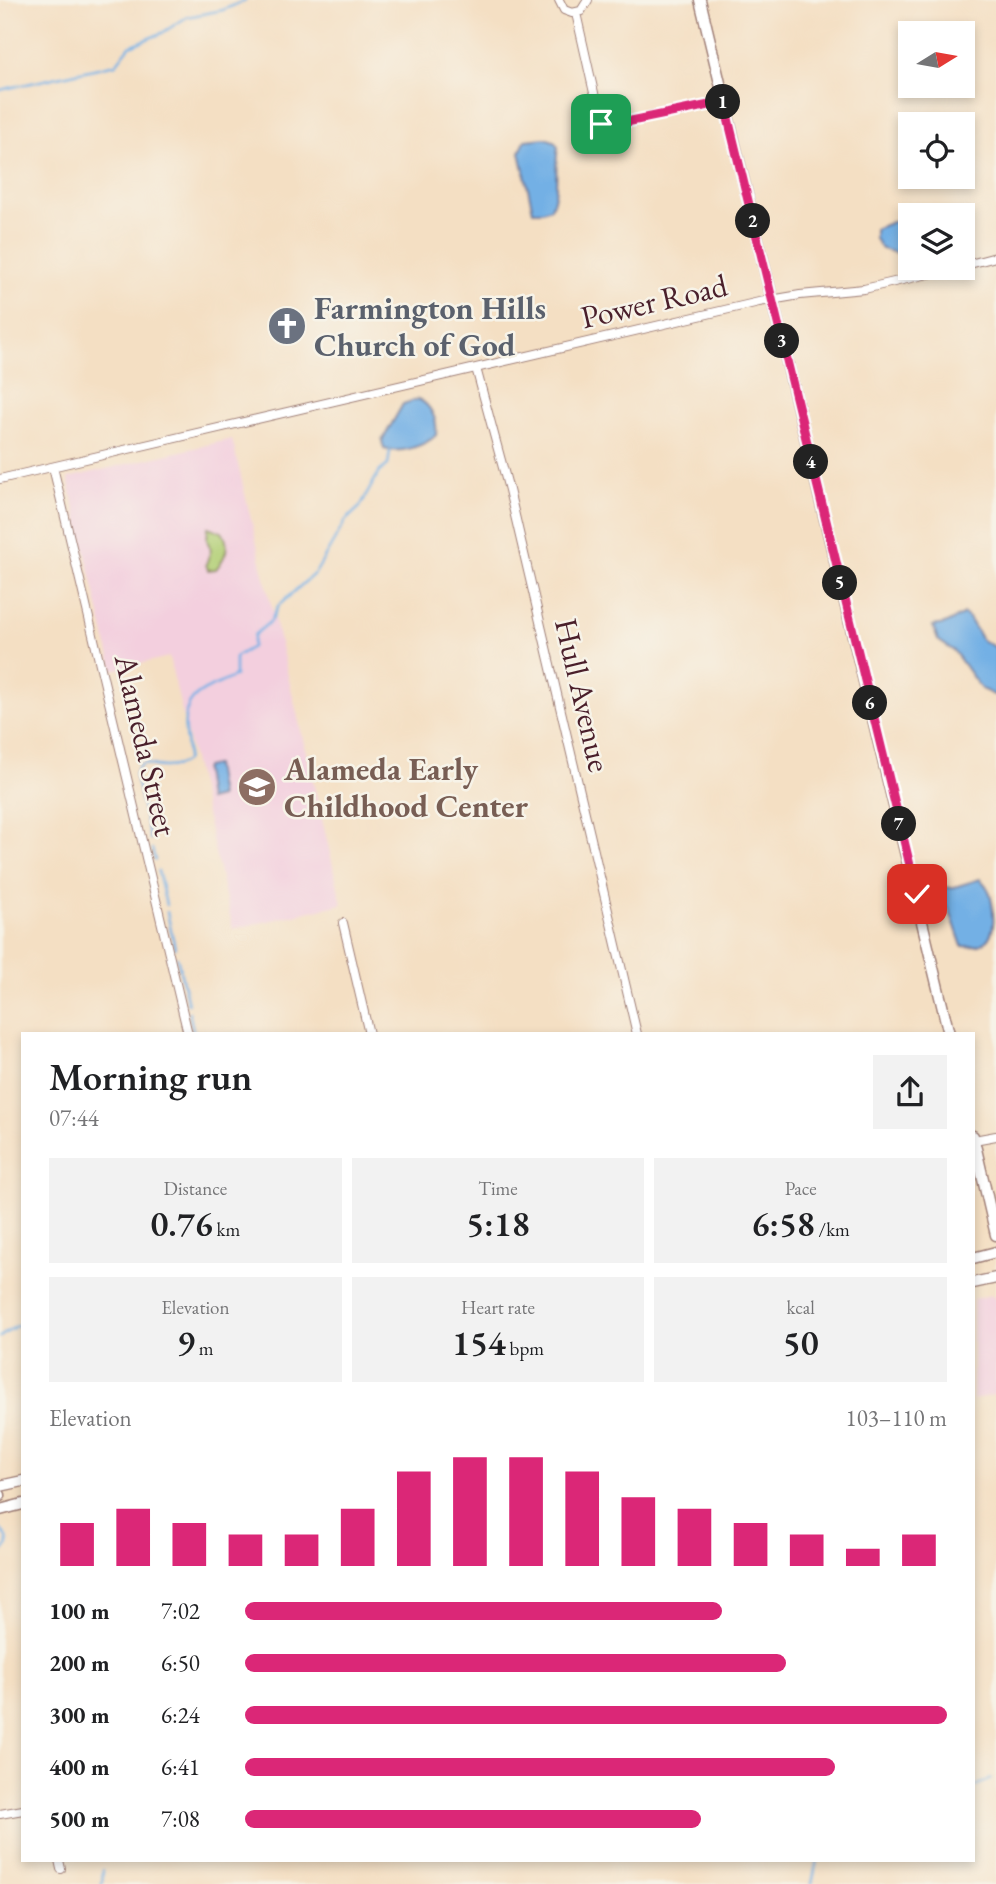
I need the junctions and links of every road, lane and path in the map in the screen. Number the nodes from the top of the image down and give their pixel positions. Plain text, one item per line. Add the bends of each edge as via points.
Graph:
1 (559, 0) edge
2 (588, 0) edge
3 (700, 0) edge
4 (576, 13) junction
5 (724, 102) junction
6 (996, 257) edge
7 (975, 263) edge
8 (903, 280) edge
9 (772, 299) junction
10 (476, 368) junction
11 (54, 467) junction
12 (0, 479) edge
13 (343, 923) dead end
14 (188, 1032) edge
15 (369, 1032) edge
16 (637, 1032) edge
17 (949, 1032) edge
18 (996, 1136) edge
19 (975, 1138) edge
20 (975, 1142) edge
21 (996, 1235) edge
22 (996, 1252) edge
23 (975, 1257) edge
24 (996, 1278) edge
25 (975, 1283) edge
26 (21, 1481) edge
27 (0, 1486) edge
28 (21, 1505) edge
29 (0, 1510) edge
30 (21, 1810) edge
31 (0, 1814) edge

1 - 4 street via 564,10
2 - 4 street
3 - 5 street
4 - 5 street via 601,124
5 - 9 street
6 - 7 street
8 - 9 street, Power Road
9 - 10 street, Power Road
9 - 17 street
10 - 11 street, Power Road
10 - 16 street, Hull Avenue via 503,464
11 - 12 street, Power Road
11 - 14 street, Alameda Street
13 - 15 street
18 - 19 street
20 - 21 street
22 - 23 street
24 - 25 street
26 - 27 street
28 - 29 street
30 - 31 street

